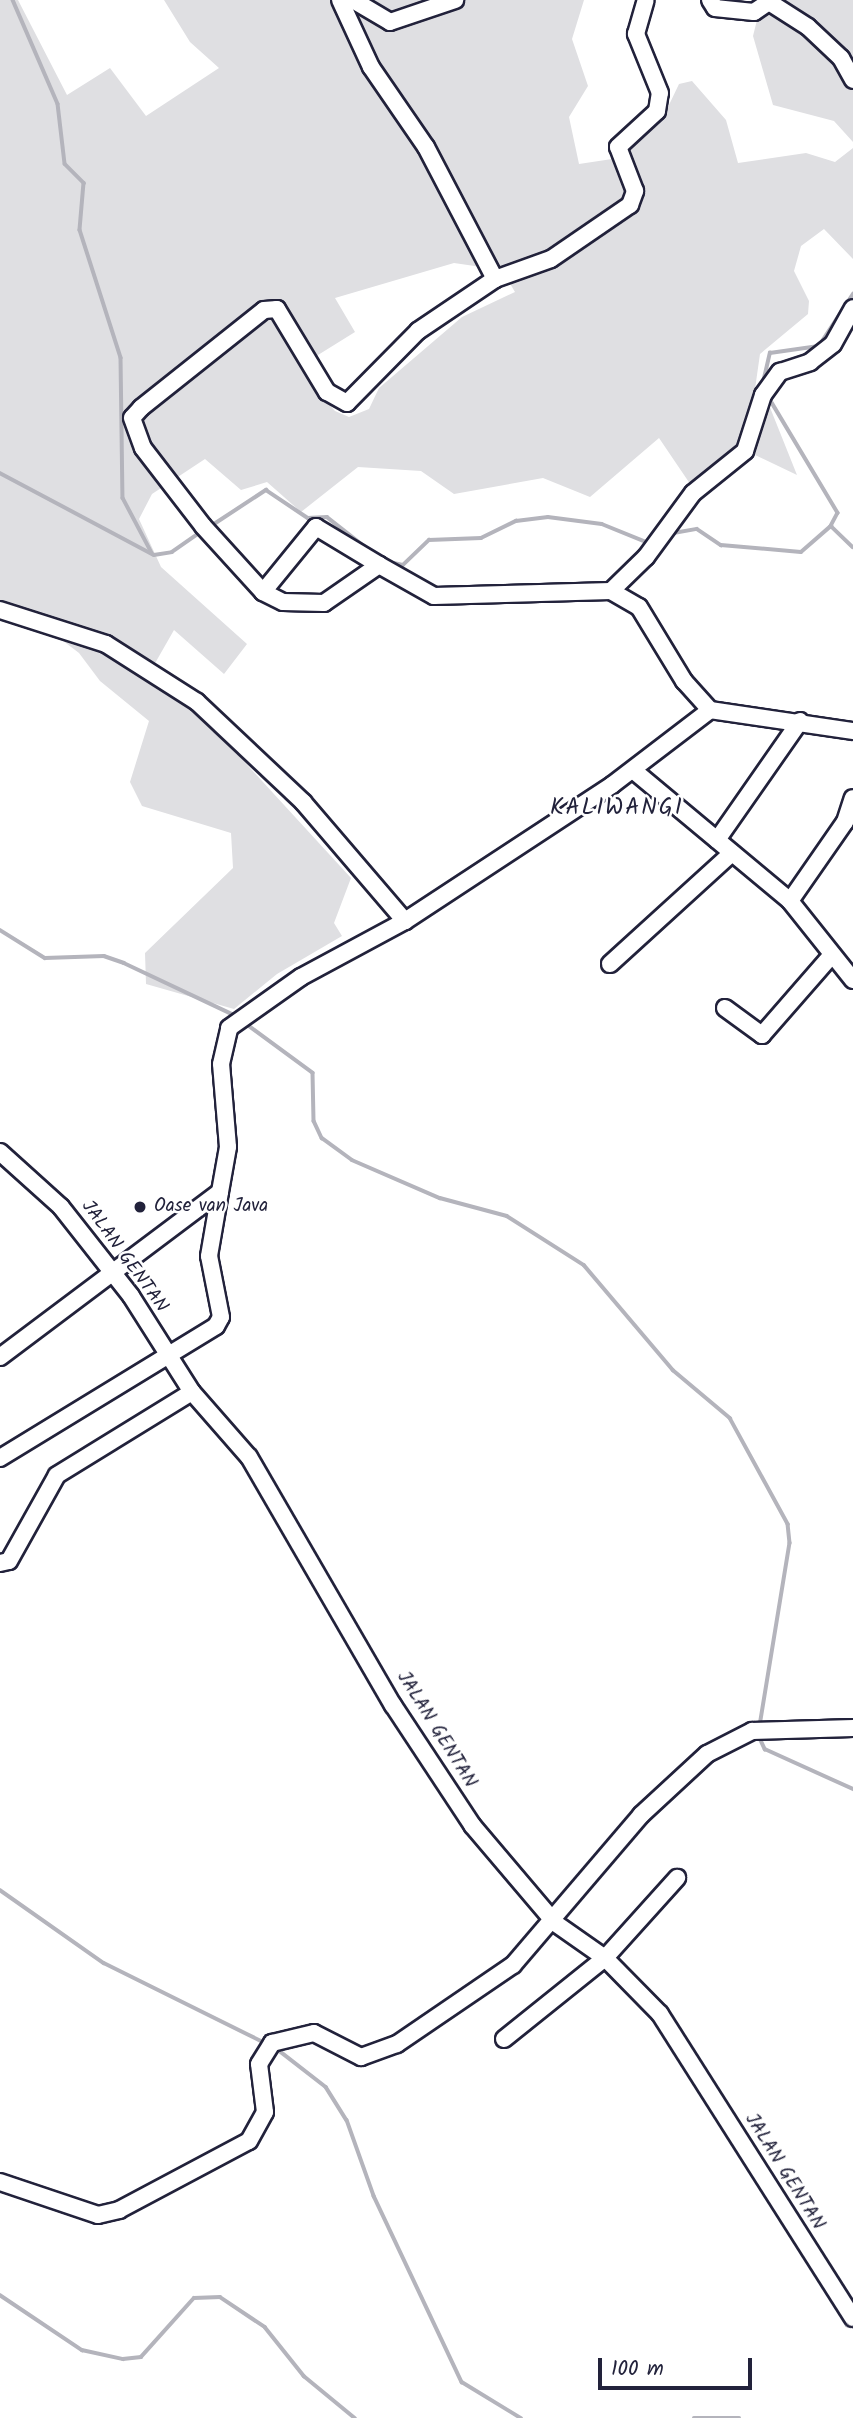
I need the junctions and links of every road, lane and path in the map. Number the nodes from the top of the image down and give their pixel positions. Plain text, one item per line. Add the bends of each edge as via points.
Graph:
1 (340, 0) edge
2 (353, 0) edge
3 (455, 0) edge
4 (646, 0) edge
5 (710, 0) edge
6 (853, 80) edge
7 (495, 279) junction
8 (853, 308) edge
9 (379, 565) junction
10 (263, 592) junction
11 (611, 592) junction
12 (0, 610) edge
13 (710, 710) junction
14 (800, 721) junction
15 (853, 732) edge
16 (633, 770) junction
17 (853, 798) edge
18 (717, 839) junction
19 (732, 853) junction
20 (790, 901) junction
21 (405, 921) junction
22 (831, 957) junction
23 (610, 964) dead end
24 (853, 980) edge
25 (725, 1008) dead end
26 (0, 1152) edge
27 (220, 1192) junction
28 (114, 1273) junction
29 (0, 1357) edge
30 (168, 1357) junction
31 (192, 1392) junction
32 (0, 1458) edge
33 (0, 1563) edge
34 (853, 1728) edge
35 (677, 1878) dead end
36 (555, 1923) junction
37 (605, 1958) junction
38 (505, 2039) dead end
39 (0, 2182) edge
40 (853, 2318) edge

1 - 7 street via 370,67 426,147
2 - 3 street via 390,22
4 - 7 street via 636,34 660,93 656,111 618,147 635,191 630,205 551,259
5 - 6 street via 715,8 754,12 769,2 808,27 841,58
7 - 10 street via 418,331 347,403 327,391 271,307 132,418 158,475
8 - 11 street via 833,344 766,390 745,451 693,493
9 - 10 street via 324,603 304,607
9 - 10 street via 316,527
9 - 11 street via 434,596
11 - 13 street via 639,607 684,681
12 - 21 street via 106,644 197,702 303,802
13 - 14 street
13 - 16 street
14 - 15 street
14 - 18 street
16 - 18 street
16 - 21 street
17 - 20 street via 845,822
18 - 19 street
19 - 20 street
19 - 23 street
20 - 22 street
21 - 27 street via 242,1016 223,1037 228,1147
22 - 24 street
22 - 25 street via 762,1035
26 - 28 street, JALAN GENTAN via 24,1168
27 - 28 street
27 - 30 street via 209,1256 221,1317
28 - 29 street
28 - 30 street, JALAN GENTAN
30 - 31 street, JALAN GENTAN
30 - 32 street
31 - 33 street via 57,1475 9,1561
31 - 36 street, JALAN GENTAN via 249,1457 296,1530 393,1706 472,1825
34 - 36 street via 758,1730 707,1754 641,1815
35 - 37 street
36 - 37 street, JALAN GENTAN
36 - 39 street via 513,1965 397,2044 361,2057 314,2033 268,2048 259,2064 265,2112 249,2141 119,2210 98,2215
37 - 38 street
37 - 40 street, JALAN GENTAN via 660,2014

